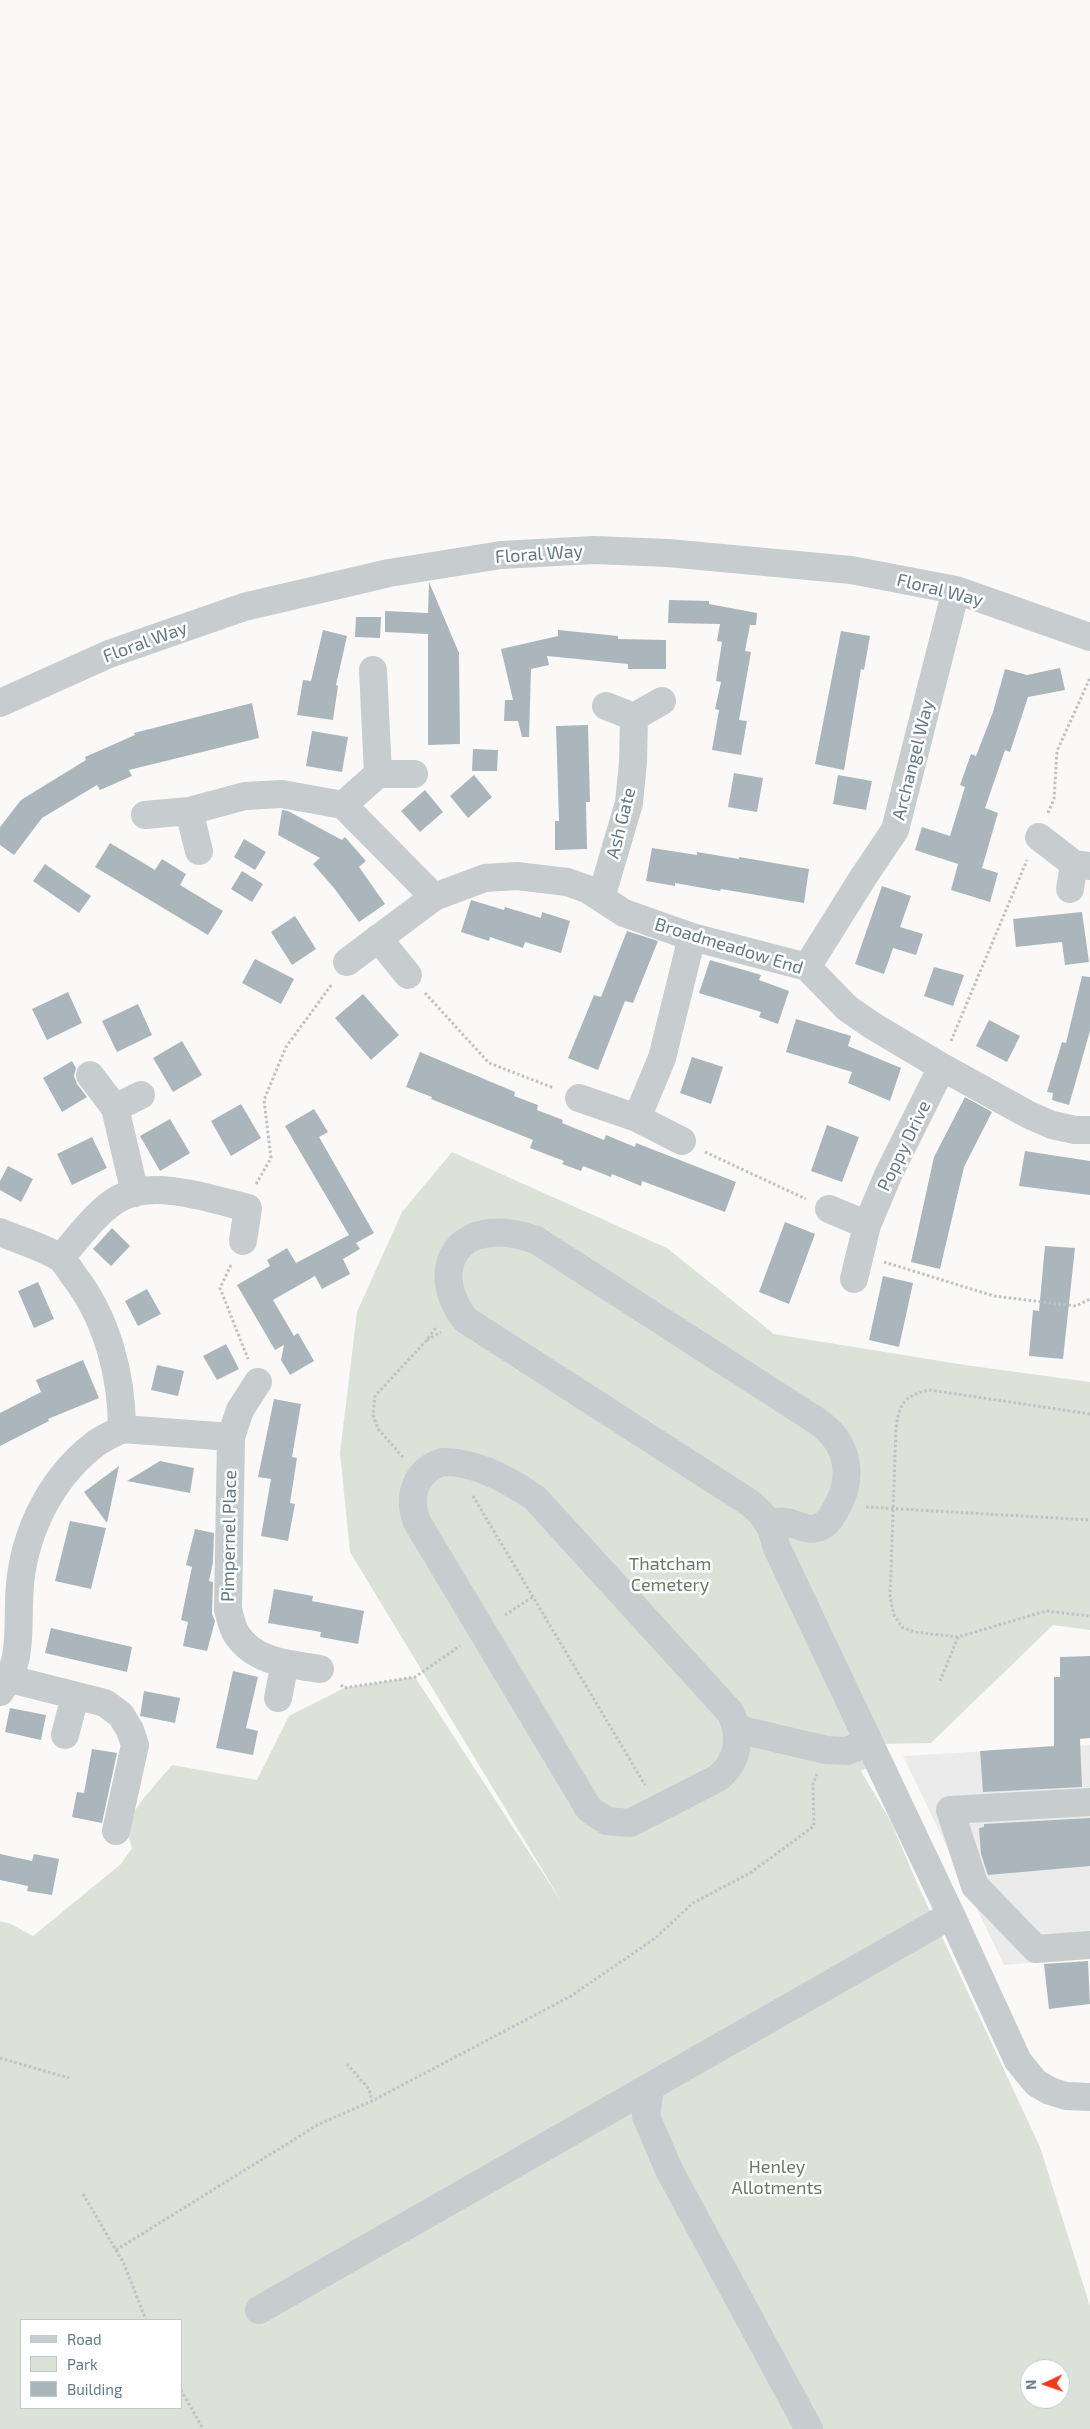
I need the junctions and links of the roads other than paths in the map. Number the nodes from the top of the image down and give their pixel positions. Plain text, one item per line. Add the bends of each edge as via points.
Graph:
1 (956, 590) junction
2 (1090, 637) edge
3 (373, 670) dead end
4 (662, 701) dead end
5 (0, 703) edge
6 (606, 706) dead end
7 (634, 717) junction
8 (378, 774) junction
9 (414, 774) dead end
10 (343, 805) junction
11 (189, 811) junction
12 (145, 816) dead end
13 (1039, 836) road end
14 (200, 851) dead end
15 (1078, 873) edge
16 (434, 897) junction
17 (601, 898) junction
18 (692, 937) junction
19 (378, 938) junction
20 (346, 962) road end
21 (807, 967) junction
22 (408, 975) road end
23 (942, 1067) junction
24 (90, 1075) dead end
25 (141, 1095) dead end
26 (580, 1098) road end
27 (115, 1108) junction
28 (637, 1118) junction
29 (1090, 1130) edge
30 (682, 1141) road end
31 (135, 1192) junction
32 (829, 1209) road end
33 (867, 1225) junction
34 (0, 1232) edge
35 (243, 1241) road end
36 (60, 1258) junction
37 (857, 1267) road end
38 (258, 1382) road end
39 (122, 1429) junction
40 (231, 1437) junction
41 (771, 1528) junction
42 (285, 1663) junction
43 (320, 1669) road end
44 (5, 1686) edge
45 (75, 1696) junction
46 (278, 1698) dead end
47 (737, 1729) junction
48 (65, 1735) dead end
49 (779, 1739) junction
50 (869, 1742) junction
51 (726, 1772) junction
52 (1090, 1802) edge
53 (116, 1831) dead end
54 (952, 1915) junction
55 (1090, 1945) edge
56 (650, 2087) junction
57 (1090, 2096) edge
58 (258, 2310) dead end
59 (809, 2429) edge

1 - 2 street, Floral Way
1 - 5 street, Floral Way via 851,570 678,554 594,550 501,555 389,573 244,607 108,654
1 - 21 street, Archangel Way via 896,830
3 - 8 street
4 - 7 street
6 - 7 street
7 - 17 street, Ash Gate via 629,803
8 - 9 street
8 - 10 street
10 - 11 street via 282,794 245,796
10 - 16 street
11 - 12 street
11 - 14 street
13 - 15 street
16 - 17 street, Broadmeadow End via 485,878 517,876 567,882
16 - 19 street, Broadmeadow End
17 - 18 street, Broadmeadow End via 624,913
18 - 21 street, Broadmeadow End
18 - 28 street via 662,1058
19 - 20 street, Broadmeadow End
19 - 22 street
21 - 23 street, Broadmeadow End via 847,1008
23 - 29 street, Broadmeadow End via 1052,1125
23 - 33 street, Poppy Drive
24 - 27 street
25 - 27 street
26 - 28 street
27 - 31 street
28 - 30 street
31 - 35 street via 156,1190 250,1199
31 - 36 street via 103,1211
32 - 33 street
33 - 37 street, Poppy Drive
34 - 36 street
36 - 39 street via 99,1317 110,1348 122,1402
38 - 40 street, Pimpernel Place via 240,1410
39 - 40 street
39 - 44 street via 95,1444 67,1472 31,1530 19,1604 17,1650
40 - 42 street, Pimpernel Place via 228,1609 236,1634 248,1648 264,1659
41 - 41 street via 750,1503 466,1320 453,1303 448,1281 454,1257 466,1242 476,1236 499,1232 536,1240 830,1430 838,1440 846,1468 846,1482 830,1520 820,1527 807,1529 782,1521
41 - 50 street via 777,1548
42 - 43 street, Pimpernel Place
42 - 46 street
44 - 45 street
45 - 48 street
45 - 53 street via 105,1704 121,1715 135,1745
47 - 49 street
47 - 51 street via 736,1754
47 - 51 street via 730,1712 536,1498 498,1477 453,1462 442,1462 423,1472 414,1488 412,1506 417,1522 589,1809 607,1821 638,1821
49 - 50 street via 826,1750 846,1751
49 - 51 street
50 - 54 street
52 - 55 street via 950,1810 975,1886 1036,1949
54 - 56 street
54 - 57 street via 1026,2074 1050,2091 1066,2096
56 - 58 street
56 - 59 street via 646,2116 669,2170

